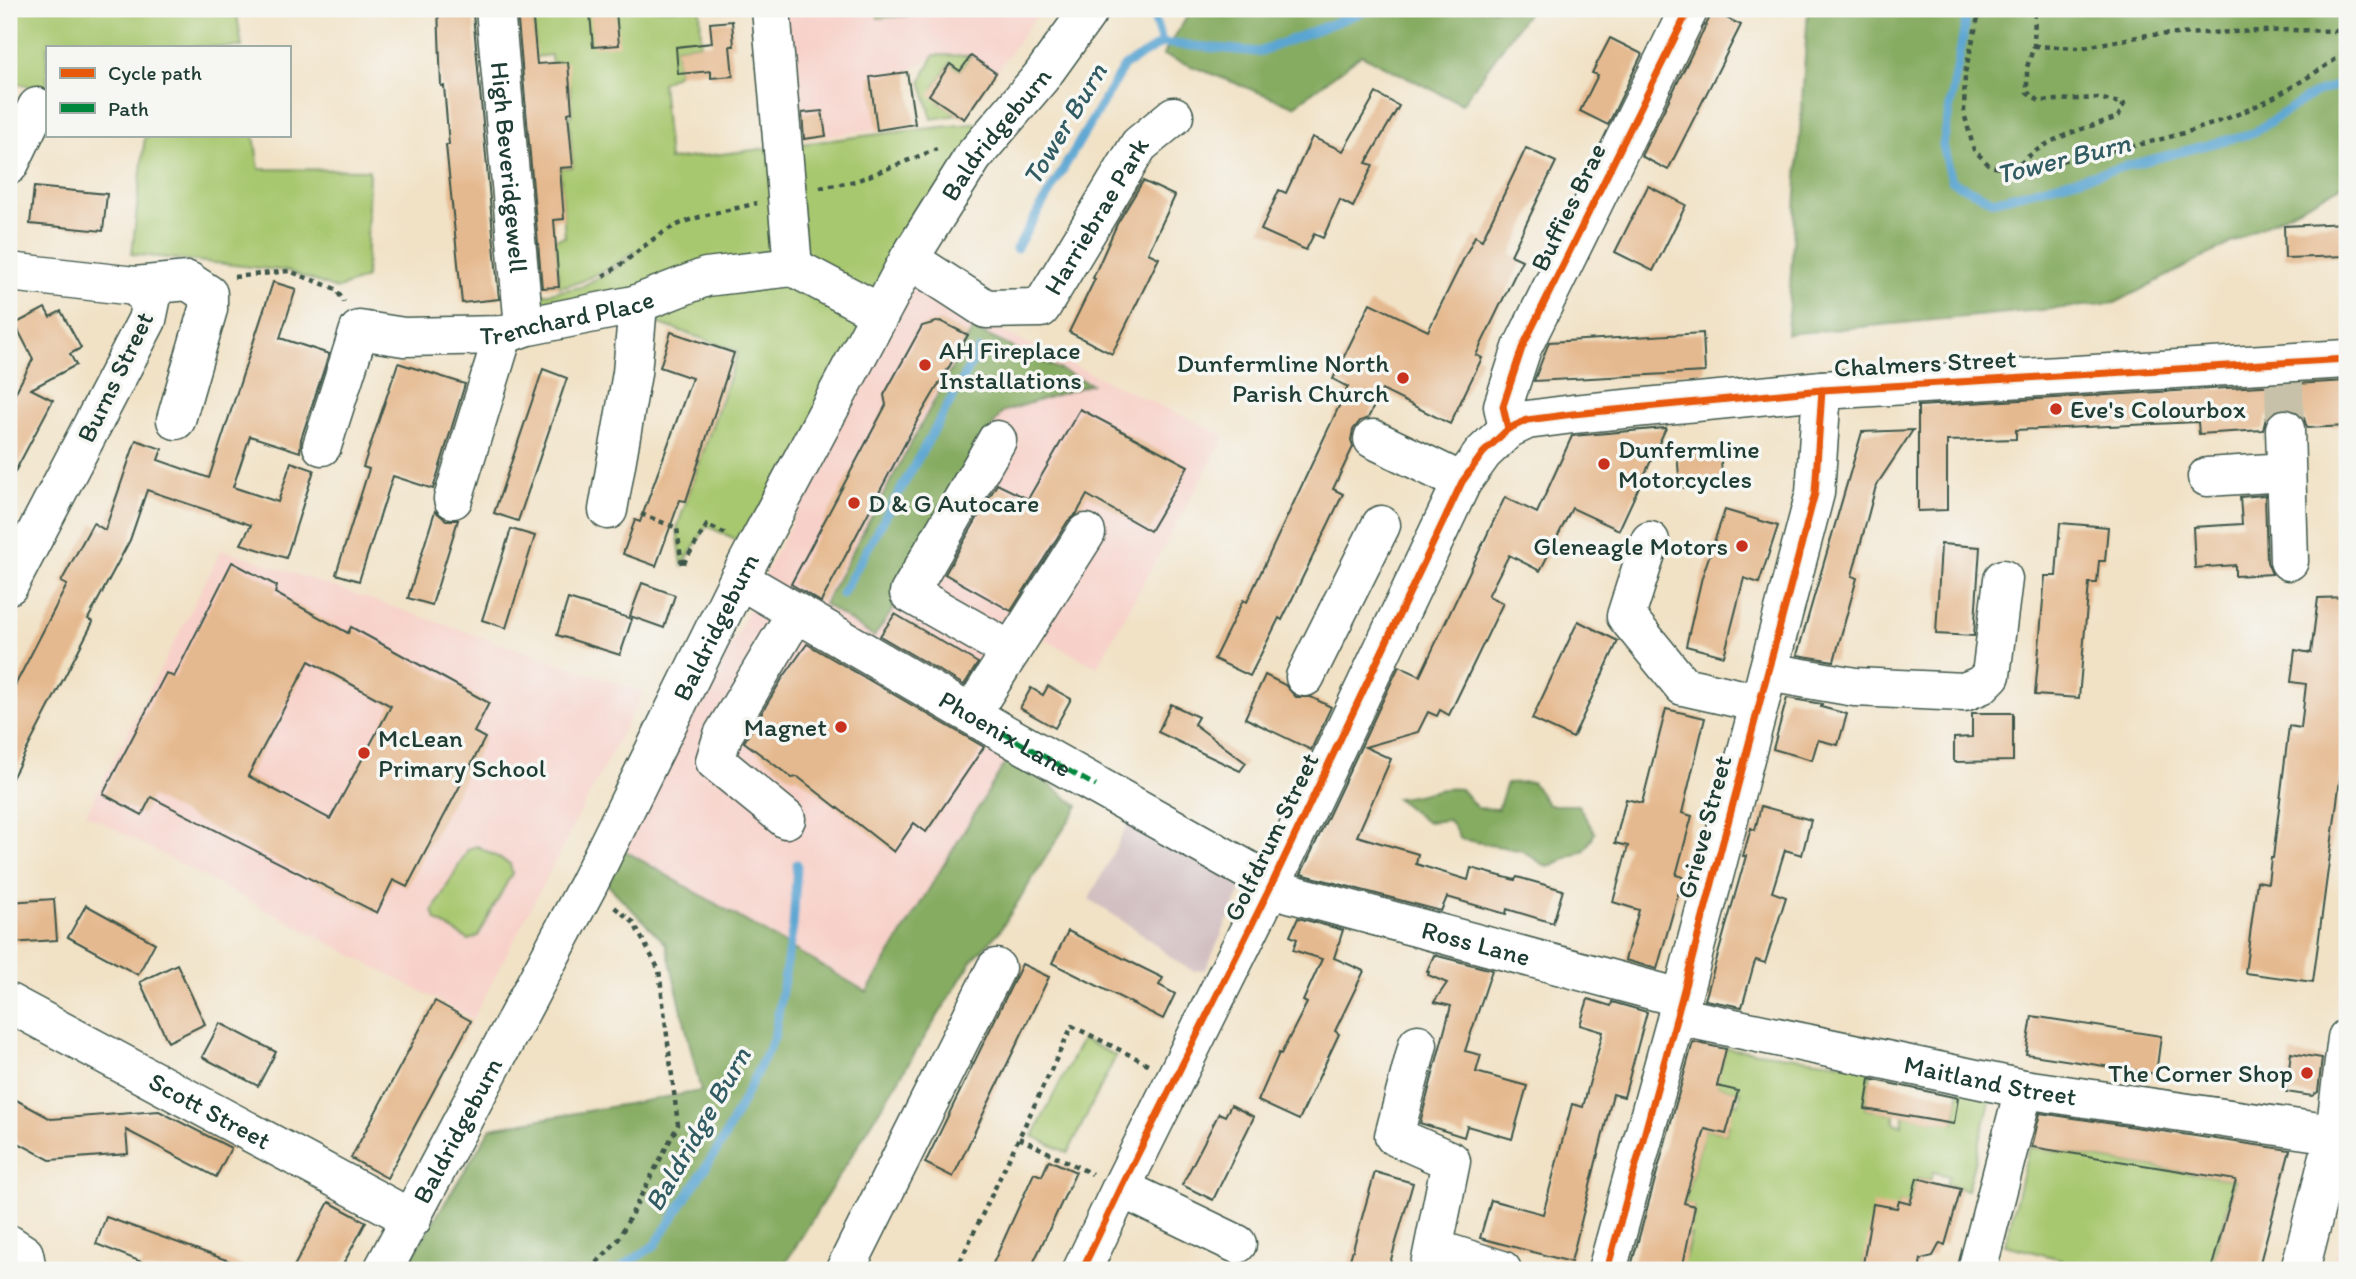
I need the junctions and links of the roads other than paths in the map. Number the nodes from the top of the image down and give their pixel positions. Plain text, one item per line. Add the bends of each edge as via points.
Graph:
1 (495, 9) edge
2 (771, 9) edge
3 (1090, 9) edge
4 (1689, 9) edge
5 (37, 107) dead end
6 (1174, 116) dead end
7 (9, 165) edge
8 (909, 259) junction
9 (793, 267) junction
10 (9, 272) edge
11 (135, 286) junction
12 (634, 305) junction
13 (880, 313) junction
14 (513, 331) junction
15 (2347, 359) edge
16 (1822, 390) junction
17 (176, 420) dead end
18 (1508, 429) junction
19 (2285, 429) tunnel mouth
20 (1373, 439) dead end
21 (997, 440) dead end
22 (322, 446) dead end
23 (2286, 472) junction
24 (2207, 477) dead end
25 (1462, 482) junction
26 (453, 499) dead end
27 (610, 506) road end
28 (1381, 525) dead end
29 (1086, 533) dead end
30 (1650, 541) dead end
31 (2289, 561) dead end
32 (747, 564) junction
33 (2003, 579) dead end
34 (9, 585) edge
35 (1346, 596) junction
36 (796, 612) junction
37 (1398, 618) junction
38 (1011, 651) junction
39 (1306, 677) dead end
40 (1763, 687) junction
41 (987, 724) junction
42 (786, 819) dead end
43 (1270, 888) junction
44 (996, 968) dead end
45 (9, 1003) edge
46 (1679, 1007) junction
47 (2347, 1038) edge
48 (1418, 1044) dead end
49 (2024, 1089) junction
50 (2341, 1134) edge
51 (1121, 1188) junction
52 (412, 1219) junction
53 (9, 1244) edge
54 (1237, 1244) dead end
55 (1432, 1260) edge
56 (859, 1265) edge
57 (27, 1270) edge
58 (383, 1270) edge
59 (1082, 1270) edge
60 (1502, 1270) edge
61 (1607, 1270) edge
62 (1977, 1270) edge
63 (2300, 1270) edge

1 - 14 street, High Beveridgewell
2 - 9 street
3 - 8 street, Baldridgeburn via 1041,78 973,157
4 - 18 street, Buffies Brae via 1522,348 1503,406
5 - 7 street
6 - 8 street, Harriebrae Park via 1139,145 1041,308 986,309
8 - 13 street, Baldridgeburn
9 - 12 street, Trenchard Place via 706,277
9 - 13 street
10 - 11 street, Burns Street
11 - 17 street via 188,281 208,294 208,309
11 - 34 street, Burns Street via 151,301 147,320
12 - 14 street, Trenchard Place
12 - 27 street via 632,373
13 - 32 street, Baldridgeburn
14 - 22 street, Trenchard Place via 404,337 359,330
14 - 26 street
15 - 16 street, Chalmers Street via 2283,372
16 - 18 street, Chalmers Street via 1573,414 1527,421
16 - 40 street, Grieve Street via 1815,492
18 - 25 street, Golfdrum Street
19 - 23 street
20 - 25 street
21 - 38 street via 909,593
23 - 24 street
23 - 31 street
25 - 37 street, Golfdrum Street
28 - 35 street
29 - 38 street
30 - 40 street via 1626,616 1683,686
32 - 36 street, Phoenix Lane
32 - 52 street, Baldridgeburn via 587,886
33 - 40 street via 1992,675 1981,685 1964,692
35 - 37 street
35 - 39 street
36 - 41 street, Phoenix Lane
36 - 42 street via 723,735 715,761
37 - 43 street, Golfdrum Street
38 - 41 street
40 - 46 street, Grieve Street
41 - 43 street, Phoenix Lane via 1251,872
43 - 46 street, Ross Lane
43 - 51 street, Golfdrum Street
44 - 56 street
45 - 52 street, Scott Street
46 - 49 street, Maitland Street
46 - 61 street, Grieve Street
47 - 50 street
48 - 55 street via 1394,1136 1451,1161
49 - 50 street, Maitland Street
49 - 62 street
50 - 63 street
51 - 54 street
51 - 59 street, Golfdrum Street
52 - 58 street, Baldridgeburn
53 - 57 street via 23,1254
55 - 60 street

